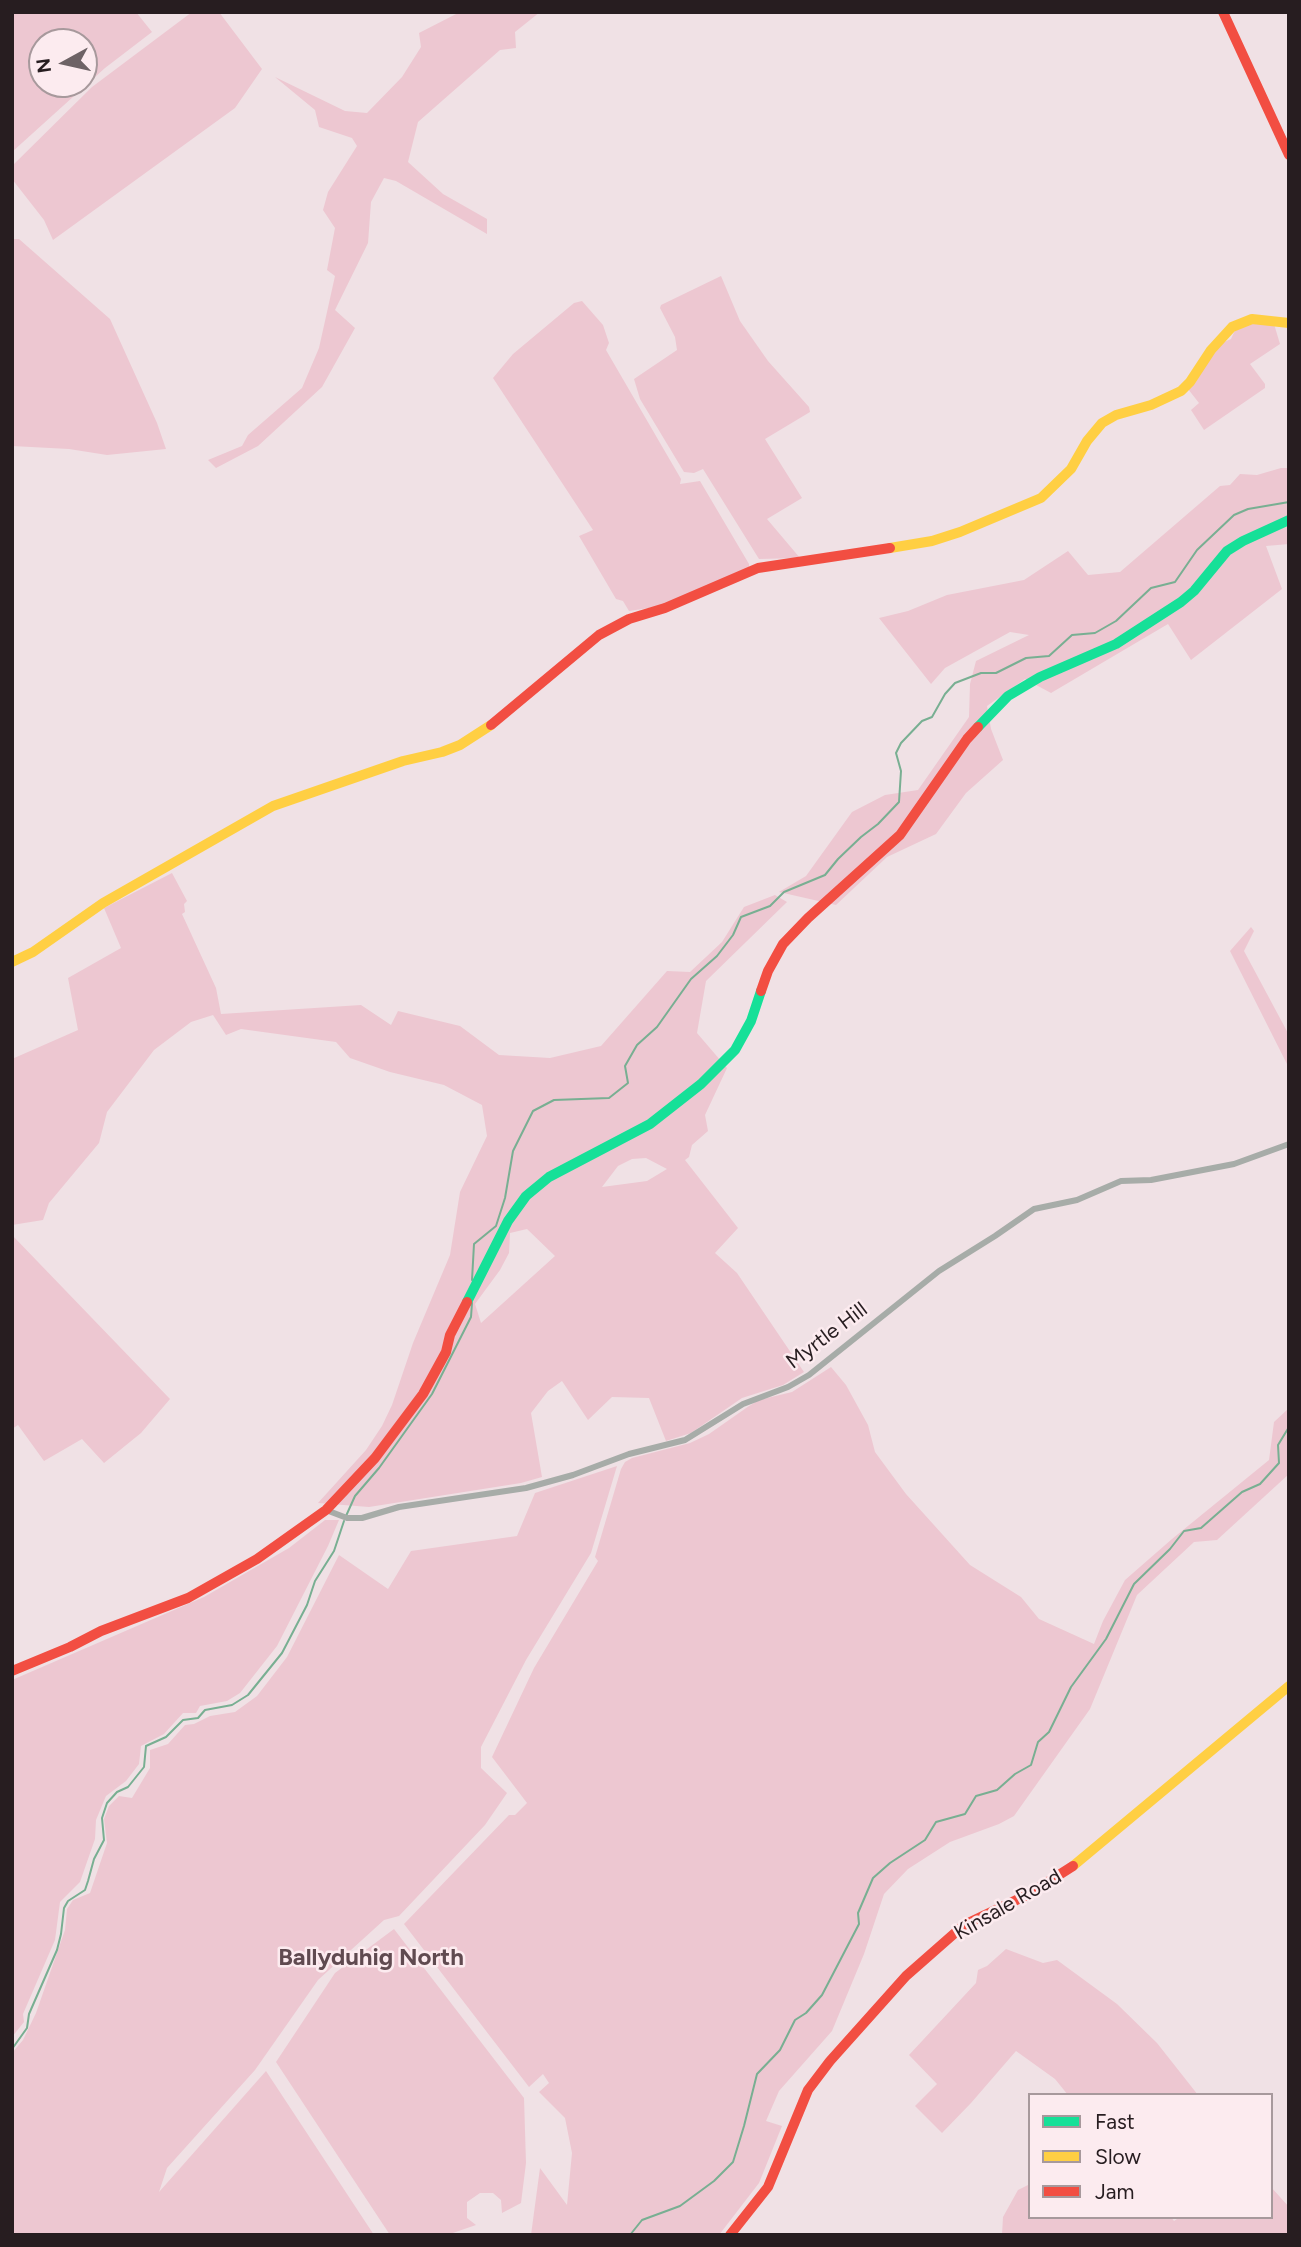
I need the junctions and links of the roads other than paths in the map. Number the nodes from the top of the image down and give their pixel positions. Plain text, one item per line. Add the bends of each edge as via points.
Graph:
1 (1223, 12) edge
2 (1289, 155) edge
3 (1289, 323) edge
4 (1289, 520) edge
5 (12, 962) edge
6 (1289, 1144) edge
7 (327, 1510) junction
8 (12, 1671) edge
9 (1289, 1686) edge
10 (730, 2235) edge

1 - 2 street
3 - 5 street via 1252,318 1232,327 1181,391 1102,423 1071,469 1030,504 932,541 758,568 629,619 599,635 500,719 460,746 273,806 103,903
4 - 7 street via 1227,551 1181,602 1138,630 1097,654 1040,677 995,708 967,739 900,835 783,944 735,1050 650,1124 568,1166 517,1206 423,1394 375,1458
6 - 7 street, Myrtle Hill via 1234,1164 1121,1181 1077,1200 1034,1209 939,1271 809,1375 743,1404 685,1440 526,1488 399,1507 372,1516 344,1517
7 - 8 street via 257,1559 188,1598 101,1630
9 - 10 street, Kinsale Road via 1079,1861 1029,1894 964,1925 906,1976 808,2090 768,2187

